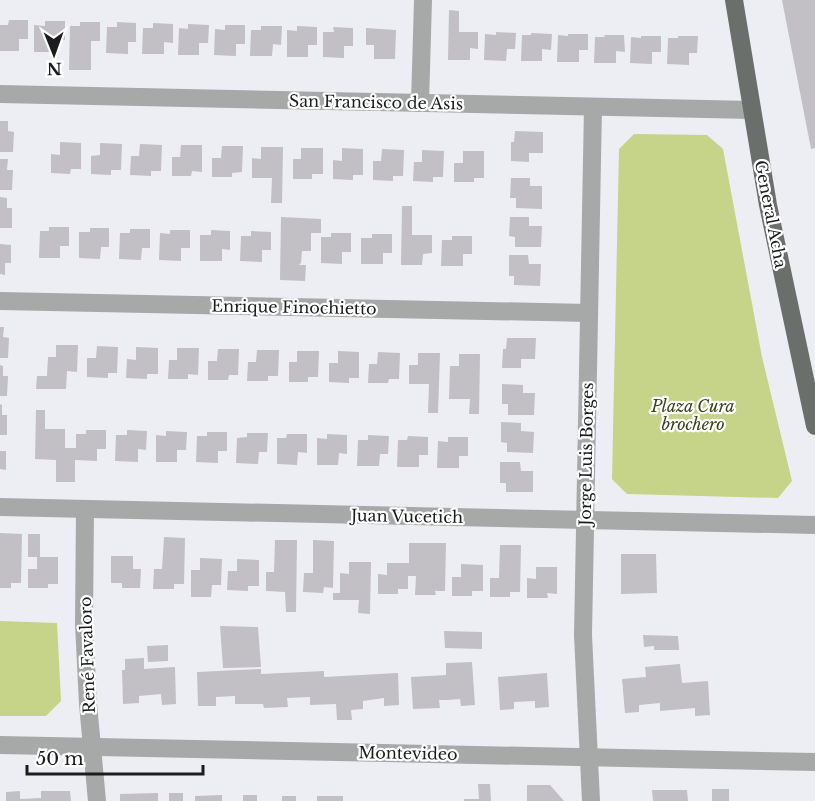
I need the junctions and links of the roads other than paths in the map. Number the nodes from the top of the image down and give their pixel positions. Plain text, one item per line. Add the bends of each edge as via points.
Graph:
1 (423, 0) edge
2 (734, 0) edge
3 (0, 94) edge
4 (420, 103) junction
5 (593, 107) junction
6 (752, 110) junction
7 (0, 301) edge
8 (589, 313) junction
9 (815, 426) edge
10 (0, 507) edge
11 (85, 509) junction
12 (585, 520) junction
13 (815, 525) edge
14 (0, 744) edge
15 (92, 746) junction
16 (589, 757) junction
17 (815, 762) edge
18 (97, 801) edge
19 (591, 801) edge

1 - 4 street
2 - 6 main road, General Acha
3 - 4 street, San Francisco de Asis
4 - 5 street, San Francisco de Asis
5 - 6 street, San Francisco de Asis
5 - 8 street, Jorge Luis Borges
6 - 9 main road, General Acha
7 - 8 street, Enrique Finochietto
8 - 12 street, Jorge Luis Borges
10 - 11 street, Juan Vucetich
11 - 12 street, Juan Vucetich
11 - 15 street, René Favaloro via 84,624
12 - 13 street, Juan Vucetich
12 - 16 street, Jorge Luis Borges via 583,635
14 - 15 street, Montevideo
15 - 16 street, Montevideo
15 - 18 street, René Favaloro
16 - 17 street, Montevideo
16 - 19 street, Jorge Luis Borges

